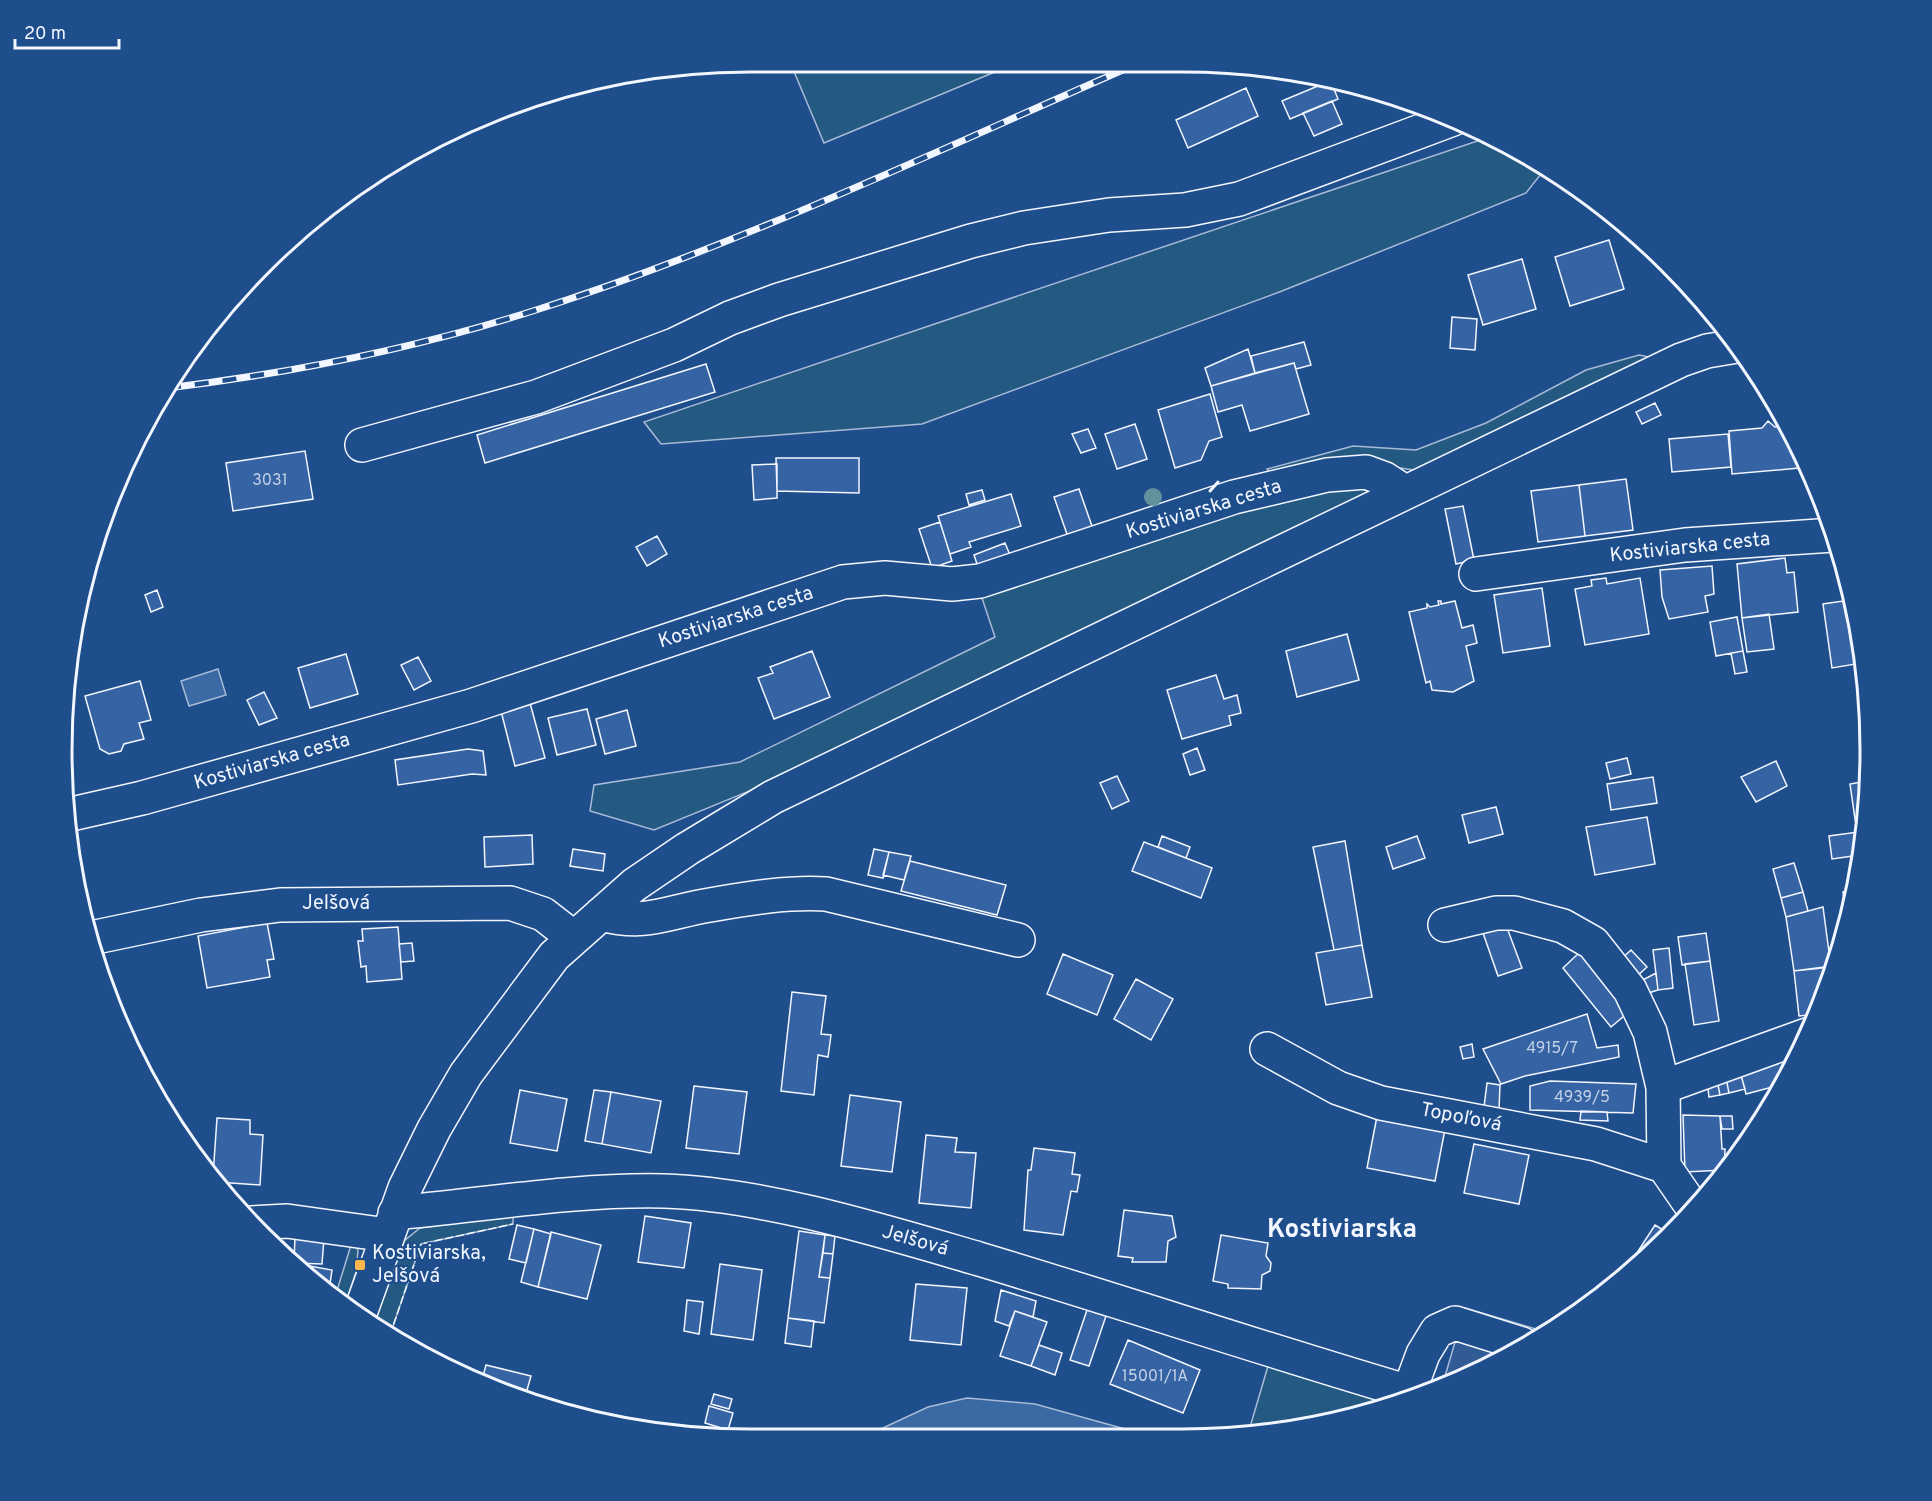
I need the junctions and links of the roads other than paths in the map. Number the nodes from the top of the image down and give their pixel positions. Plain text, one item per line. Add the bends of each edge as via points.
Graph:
1 (1440, 124) edge
2 (1727, 348) edge
3 (362, 445) dead end
4 (1405, 492) junction
5 (1825, 536) edge
6 (1476, 574) dead end
7 (75, 813) edge
8 (601, 914) junction
9 (1445, 925) dead end
10 (98, 936) edge
11 (574, 938) junction
12 (1018, 940) dead end
13 (1795, 1039) edge
14 (1267, 1049) dead end
15 (1663, 1087) junction
16 (1664, 1166) junction
17 (1689, 1202) edge
18 (264, 1222) edge
19 (391, 1224) junction
20 (362, 1307) edge
21 (1514, 1342) edge
22 (1416, 1387) edge
23 (1405, 1391) edge

1 - 3 street via 1239,199 1185,210 1109,215 1024,228 971,241 779,300 537,397
2 - 4 street via 1681,360
4 - 7 street, Kostiviarska cesta via 1385,478 1345,471 1234,497 980,581 952,584 885,578 843,582 471,706
4 - 8 street via 773,797 634,885
5 - 6 street, Kostiviarska cesta via 1685,545
8 - 11 street
8 - 12 street via 649,920 708,905 794,893 826,894
9 - 15 street via 1496,913 1514,913 1563,926 1593,943 1630,990 1650,1032
10 - 11 street, Jelšová via 201,915 280,905 510,903 543,915
11 - 19 street via 554,956 466,1074 434,1129
13 - 15 street
14 - 16 street, Topoľová via 1338,1088 1380,1103 1596,1144
15 - 16 street
16 - 17 street
18 - 19 street, Jelšová
19 - 20 street
19 - 23 street, Jelšová via 592,1193 666,1191 736,1200 898,1235
21 - 22 street via 1455,1323 1437,1331 1423,1354

